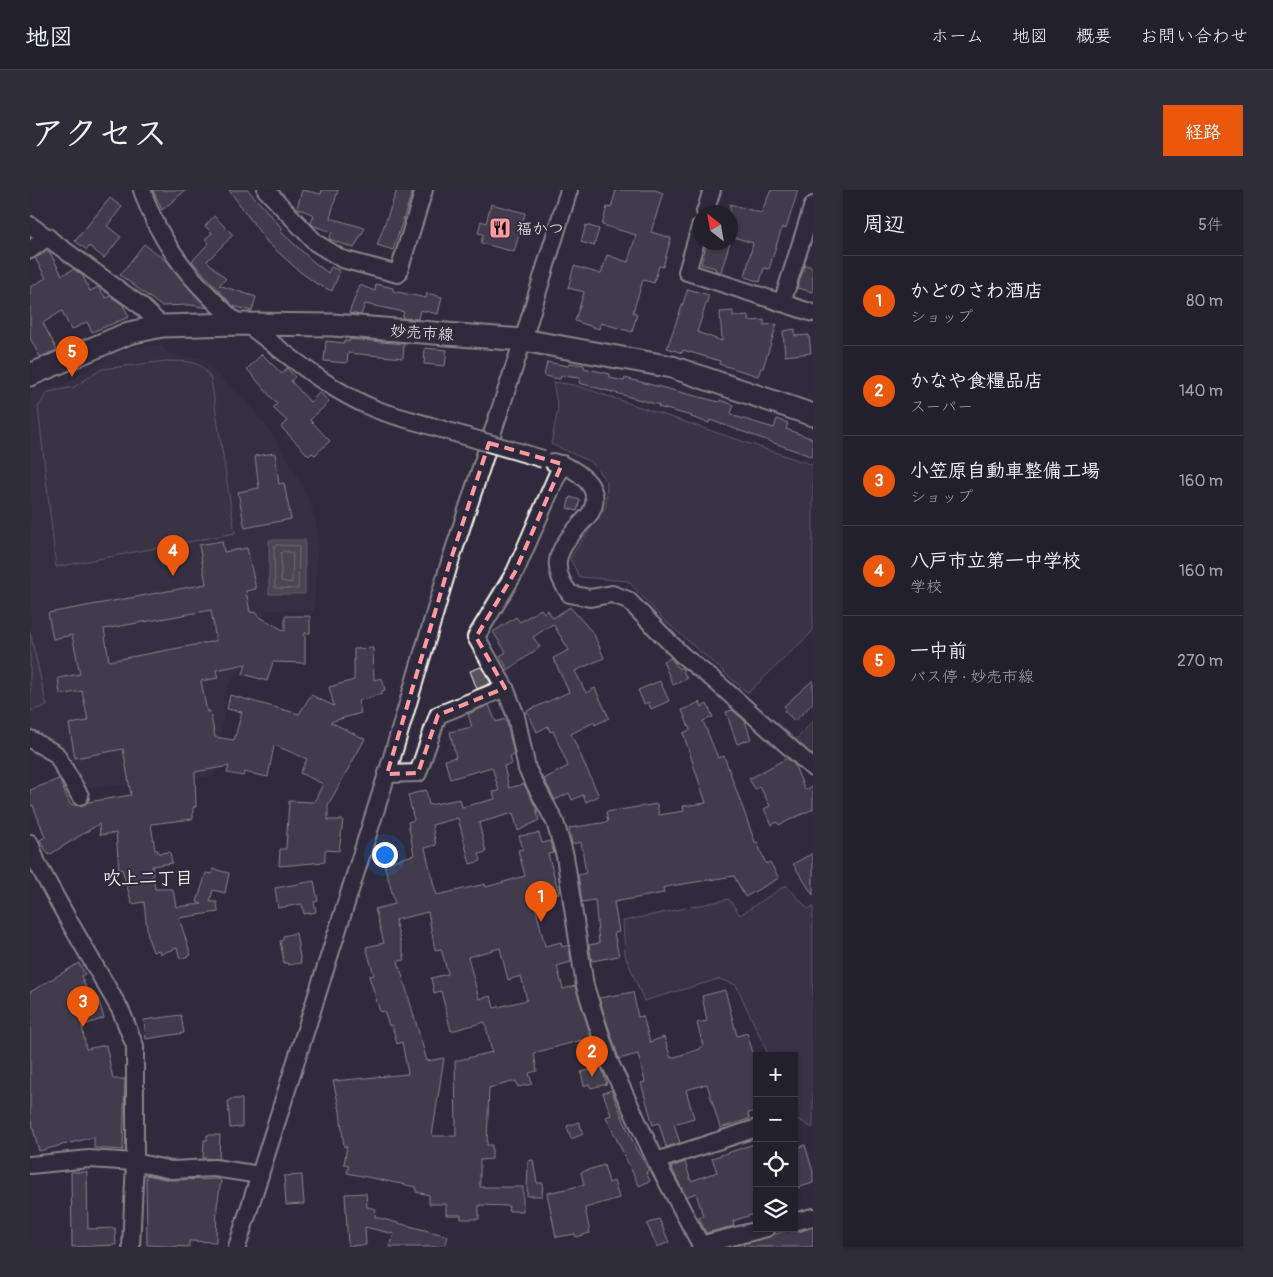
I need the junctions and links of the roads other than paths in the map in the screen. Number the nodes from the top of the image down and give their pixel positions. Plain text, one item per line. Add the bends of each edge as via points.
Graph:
1 (142, 190) edge
2 (266, 190) edge
3 (424, 190) edge
4 (570, 190) edge
5 (712, 190) edge
6 (707, 205) edge
7 (813, 205) edge
8 (30, 225) edge
9 (48, 237) junction
10 (30, 250) edge
11 (693, 250) edge
12 (782, 303) junction
13 (813, 313) edge
14 (243, 324) junction
15 (162, 326) junction
16 (523, 340) junction
17 (30, 376) edge
18 (813, 415) edge
19 (562, 464) junction
20 (505, 688) junction
21 (30, 739) edge
22 (813, 768) edge
23 (387, 774) junction
24 (80, 796) dead end
25 (30, 843) edge
26 (753, 1129) edge
27 (656, 1161) junction
28 (135, 1162) junction
29 (30, 1165) edge
30 (260, 1174) junction
31 (813, 1217) edge
32 (798, 1221) edge
33 (753, 1232) edge
34 (701, 1246) edge
35 (131, 1247) edge
36 (237, 1247) edge

1 - 14 street via 158,230 184,271
2 - 3 street via 316,243 342,259 398,274
4 - 16 street
5 - 6 street
7 - 12 street
8 - 9 street
9 - 10 street
9 - 15 street via 140,305
11 - 12 street via 687,272
12 - 13 street
14 - 15 main road, 妙売市線
14 - 16 main road, 妙売市線 via 332,325
14 - 19 street, bridge via 310,373 375,409
15 - 17 main road, 妙売市線 via 129,333
16 - 18 main road, 妙売市線 via 672,368
16 - 23 street via 449,565
19 - 20 street via 515,572 476,637
19 - 22 street via 582,475 592,489 595,501 590,513 563,544 556,561 560,581 570,594 590,598 612,594 628,600 682,655
20 - 23 street via 438,715 418,773
20 - 27 street via 516,716 527,769 556,822 565,856 592,1012 609,1060
21 - 24 street via 56,754
23 - 30 street
25 - 28 street via 37,863 131,1033 136,1064
26 - 27 street
27 - 34 street
28 - 29 street via 90,1159
28 - 30 street via 171,1170 214,1168
28 - 35 street
30 - 36 street
31 - 32 street
33 - 34 street

